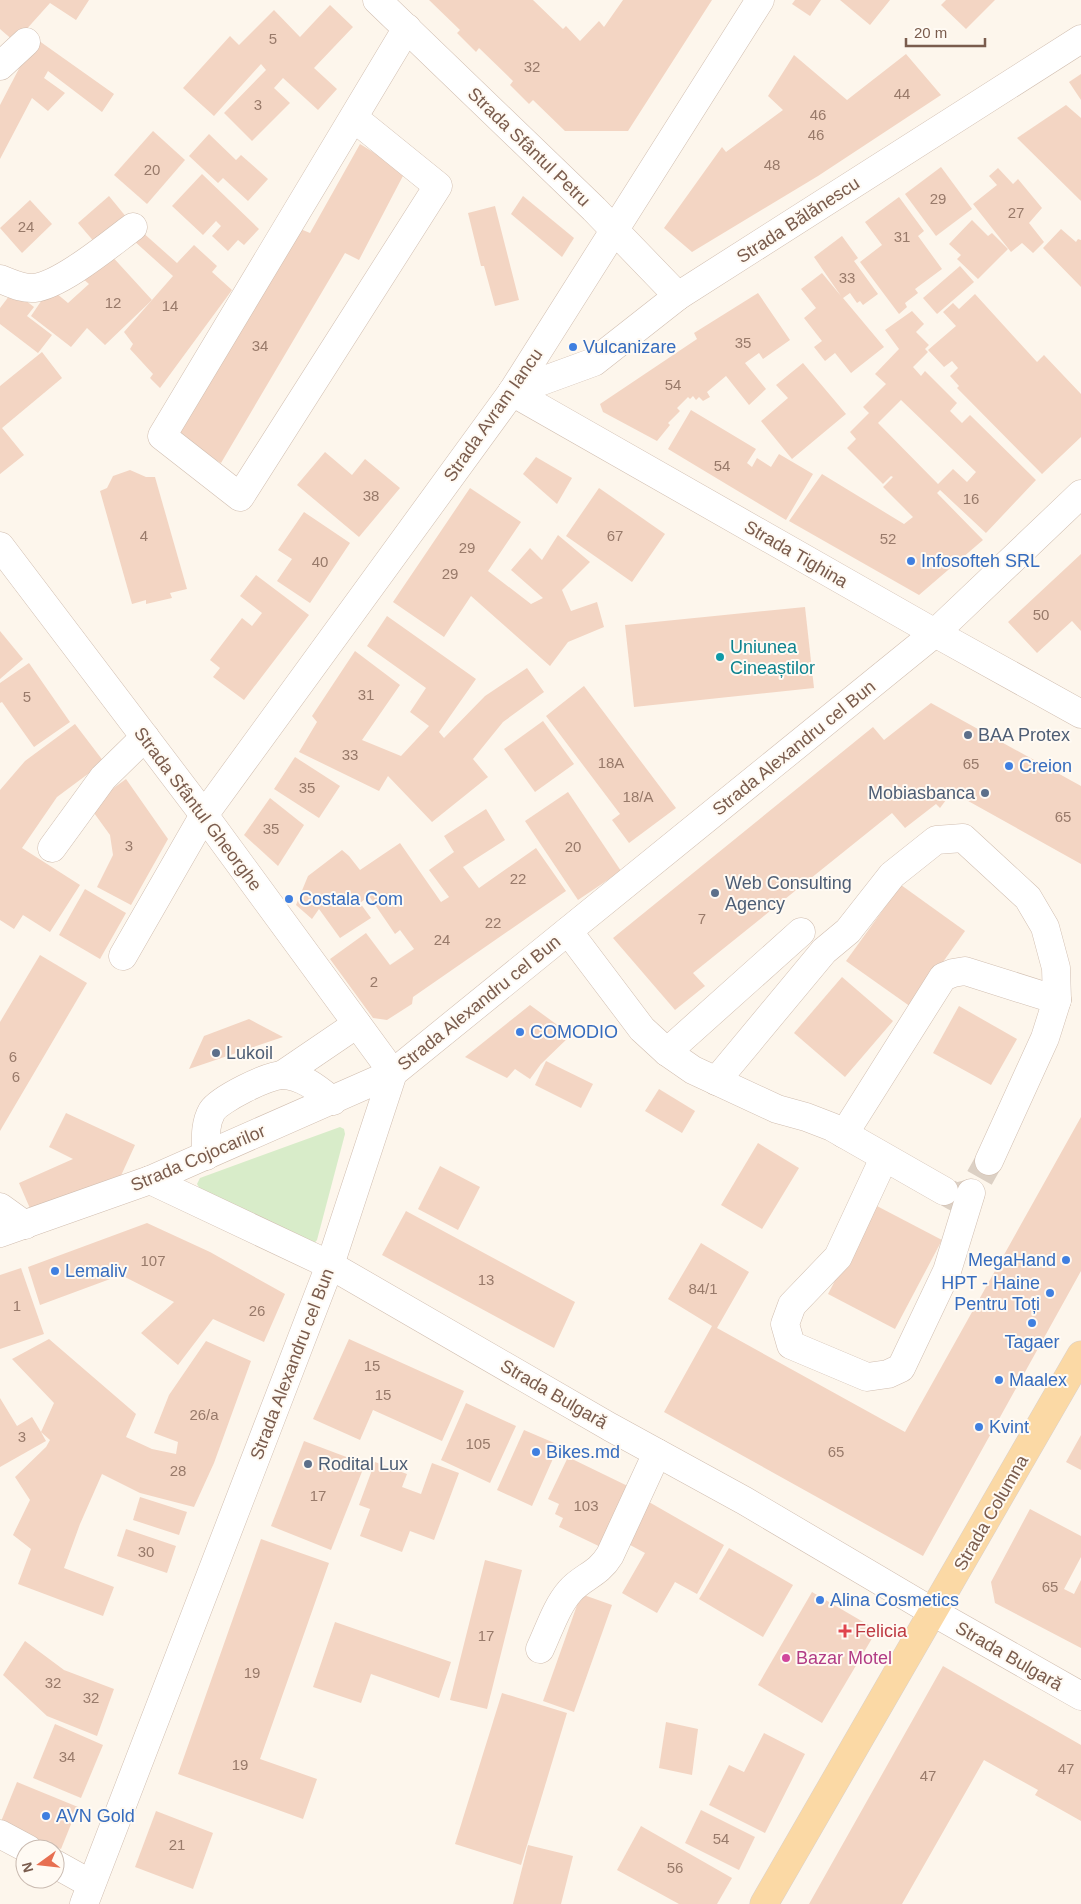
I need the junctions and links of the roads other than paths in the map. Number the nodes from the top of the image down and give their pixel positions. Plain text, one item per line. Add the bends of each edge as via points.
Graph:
1 (377, 0) edge
2 (760, 0) edge
3 (406, 28) junction
4 (1081, 39) edge
5 (26, 42) dead end
6 (0, 66) edge
7 (354, 118) junction
8 (133, 228) dead end
9 (614, 230) junction
10 (0, 279) edge
11 (678, 296) junction
12 (512, 392) junction
13 (1081, 494) edge
14 (0, 546) edge
15 (935, 633) junction
16 (1081, 714) edge
17 (145, 737) junction
18 (204, 815) junction
19 (52, 848) dead end
20 (568, 931) junction
21 (802, 932) dead end
22 (123, 956) dead end
23 (1056, 1000) junction
24 (357, 1024) junction
25 (667, 1052) junction
26 (393, 1073) junction
27 (282, 1075) junction
28 (716, 1081) junction
29 (333, 1101) junction
30 (844, 1134) junction
31 (206, 1156) junction
32 (884, 1158) junction
33 (989, 1160) tunnel mouth
34 (150, 1180) junction
35 (944, 1191) tunnel mouth
36 (972, 1193) dead end
37 (0, 1207) edge
38 (12, 1229) edge
39 (330, 1265) junction
40 (1081, 1354) edge
41 (657, 1453) junction
42 (933, 1612) junction
43 (540, 1649) dead end
44 (1081, 1696) edge
45 (0, 1834) edge
46 (15, 1842) edge
47 (65, 1873) edge
48 (88, 1894) edge
49 (764, 1904) edge

1 - 3 street, Strada Sfântul Petru
2 - 9 street, Strada Avram Iancu
3 - 7 street
3 - 9 street, Strada Sfântul Petru
4 - 11 street, Strada Bălănescu
5 - 6 street
7 - 7 street via 162,436 240,497 438,186
8 - 10 street via 42,286 18,286
9 - 11 street, Strada Sfântul Petru
9 - 12 street, Strada Avram Iancu
11 - 12 street, Strada Bălănescu via 594,362
12 - 15 street, Strada Tighina
12 - 18 street, Strada Avram Iancu
13 - 15 street, Strada Alexandru cel Bun
14 - 17 street, Strada Sfântul Gheorghe
15 - 16 street, Strada Tighina
15 - 20 street, Strada Alexandru cel Bun
17 - 18 street, Strada Sfântul Gheorghe
17 - 19 street via 103,778
18 - 22 street, Strada Avram Iancu
18 - 24 street, Strada Sfântul Gheorghe
20 - 25 street via 642,1028
20 - 26 street, Strada Alexandru cel Bun
21 - 25 street
23 - 28 street via 1056,968 1045,927 1028,898 963,838 936,840 892,874 848,931 824,950
23 - 30 street via 965,971 943,977
23 - 33 street via 1045,1038
24 - 26 street, Strada Sfântul Gheorghe
24 - 27 street
25 - 28 street
26 - 29 street, Strada Cojocarilor
26 - 39 street, Strada Alexandru cel Bun
27 - 29 street via 312,1084
27 - 31 street via 234,1095 213,1110 208,1123
28 - 30 street
29 - 31 street, Strada Cojocarilor
30 - 32 street
31 - 34 street, Strada Cojocarilor
32 - 35 street
32 - 36 street via 838,1257 792,1305 785,1324 791,1345 867,1377 888,1374 900,1368 947,1271
34 - 38 street, Strada Cojocarilor
34 - 39 street, Strada Bulgară
37 - 38 street
39 - 41 street, Strada Bulgară
39 - 48 street, Strada Alexandru cel Bun
40 - 42 main road, Strada Columna
41 - 42 street, Strada Bulgară
41 - 43 street via 603,1567 571,1589 561,1602
42 - 44 street, Strada Bulgară
42 - 49 main road, Strada Columna
45 - 46 street
47 - 48 street

